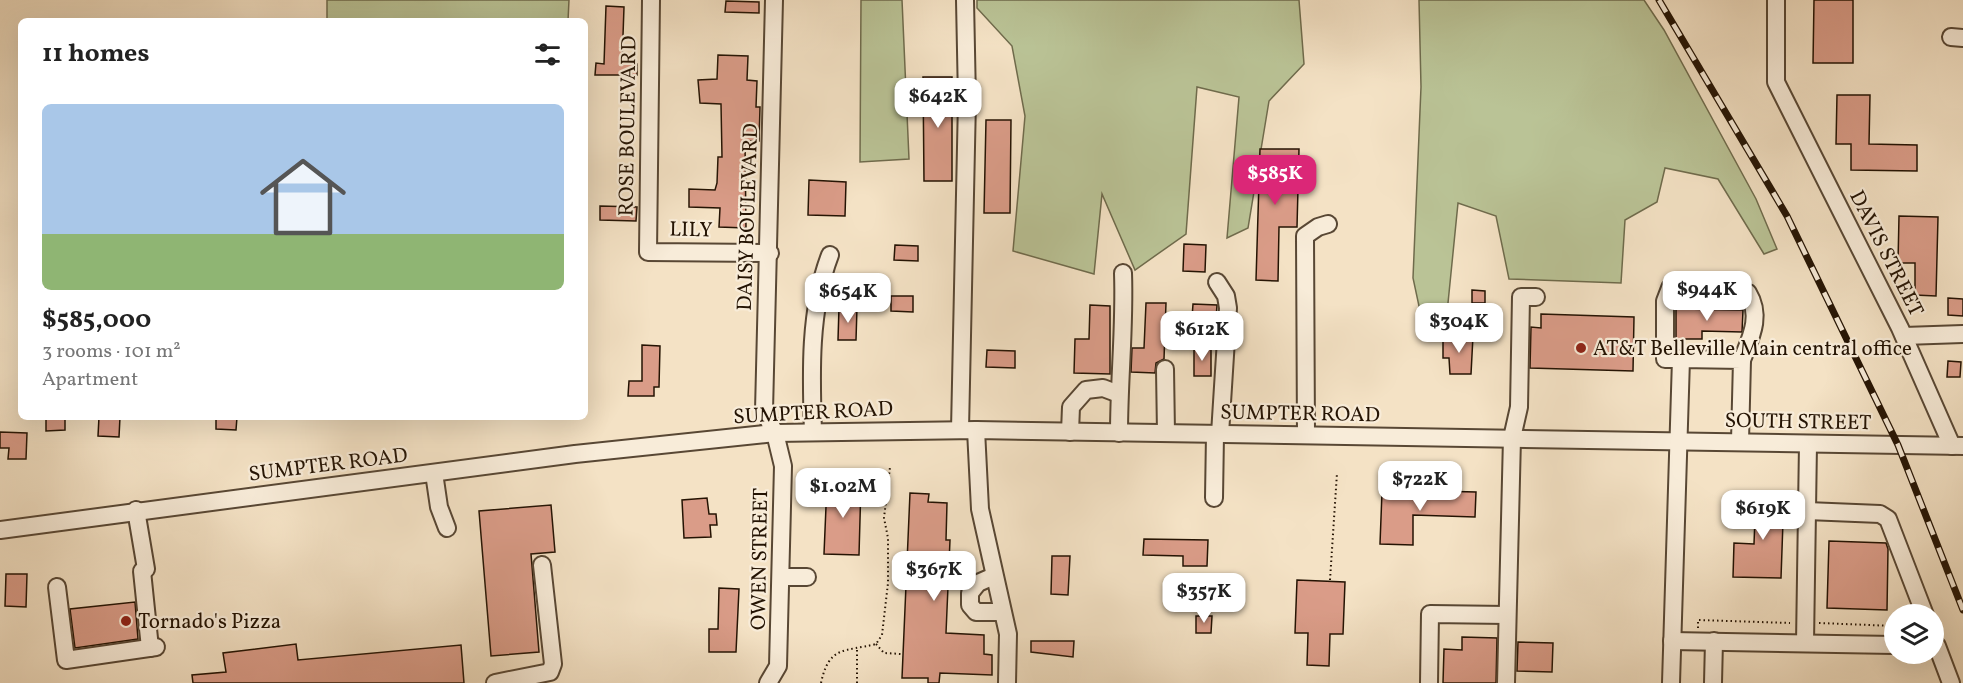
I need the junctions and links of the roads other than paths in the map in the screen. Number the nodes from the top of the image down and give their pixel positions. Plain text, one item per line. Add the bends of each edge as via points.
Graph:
1 (651, 0) edge
2 (774, 0) edge
3 (965, 0) edge
4 (1776, 0) edge
5 (1328, 224) dead end
6 (648, 252) joint
7 (770, 253) junction
8 (830, 255) dead end
9 (1123, 273) dead end
10 (1217, 282) dead end
11 (1536, 297) dead end
12 (1963, 334) edge
13 (1904, 336) junction
14 (1681, 359) junction
15 (1742, 360) junction
16 (1165, 369) dead end
17 (1119, 394) junction
18 (968, 430) junction
19 (813, 432) junction
20 (1070, 432) junction
21 (775, 433) junction
22 (1119, 433) junction
23 (1166, 433) junction
24 (1217, 434) junction
25 (1306, 435) junction
26 (1512, 438) junction
27 (1633, 441) joint
28 (1740, 441) junction
29 (1678, 442) junction
30 (1808, 444) junction
31 (1959, 449) edge
32 (434, 473) junction
33 (1214, 498) dead end
34 (136, 510) junction
35 (1807, 511) junction
36 (447, 528) dead end
37 (0, 530) edge
38 (542, 565) dead end
39 (994, 576) junction
40 (782, 577) junction
41 (807, 578) dead end
42 (57, 587) dead end
43 (1921, 604) edge
44 (1002, 612) junction
45 (1507, 615) junction
46 (1672, 641) junction
47 (1714, 641) junction
48 (1805, 643) junction
49 (1884, 645) edge
50 (1943, 664) edge
51 (495, 683) edge
52 (768, 683) edge
53 (1007, 683) edge
54 (1429, 683) edge
55 (1506, 683) edge
56 (1671, 683) edge
57 (1713, 683) edge
58 (1724, 683) edge
59 (1951, 683) edge

1 - 6 street, ROSE BOULEVARD
2 - 7 street, DAISY BOULEVARD
3 - 18 street
4 - 13 street, DAVIS STREET via 1776,82
5 - 25 street via 1305,236
6 - 7 street, LILY
7 - 21 street, DAISY BOULEVARD via 766,279 764,411
8 - 19 street via 817,305
9 - 17 street via 1125,321
10 - 24 street via 1228,308
11 - 26 street via 1521,297 1519,407
12 - 13 street
13 - 31 street, DAVIS STREET
14 - 15 street
14 - 15 street via 1665,359 1665,301 1670,288 1749,293 1756,305 1755,327
14 - 29 street
15 - 28 street
16 - 23 street
17 - 20 street via 1102,388 1086,390 1071,406
17 - 22 street
18 - 19 street, SUMPTER ROAD
18 - 20 street, SUMPTER ROAD
18 - 39 street
19 - 21 street, SUMPTER ROAD
20 - 22 street, SUMPTER ROAD
21 - 32 street, SUMPTER ROAD
21 - 40 street, OWEN STREET via 783,466
22 - 23 street, SUMPTER ROAD
23 - 24 street, SUMPTER ROAD
24 - 25 street, SUMPTER ROAD
24 - 33 street
25 - 26 street, SUMPTER ROAD
26 - 27 street, SUMPTER ROAD
26 - 45 street
27 - 29 street, SOUTH STREET
28 - 29 street, SOUTH STREET
28 - 30 street, SOUTH STREET
29 - 46 street
30 - 31 street, SOUTH STREET
30 - 35 street
32 - 34 street, SUMPTER ROAD
32 - 36 street
34 - 37 street, SUMPTER ROAD
34 - 42 street via 153,647 66,660
35 - 43 street via 1880,514 1888,519
35 - 48 street
38 - 51 street via 553,664 550,672
39 - 44 street
39 - 44 street via 978,583 970,593 970,605 976,612
40 - 41 street
40 - 52 street, OWEN STREET via 778,666
44 - 53 street via 1008,634
45 - 54 street via 1430,614
45 - 55 street
46 - 47 street
46 - 56 street
47 - 48 street
47 - 57 street
48 - 49 street
50 - 59 street
57 - 58 street

